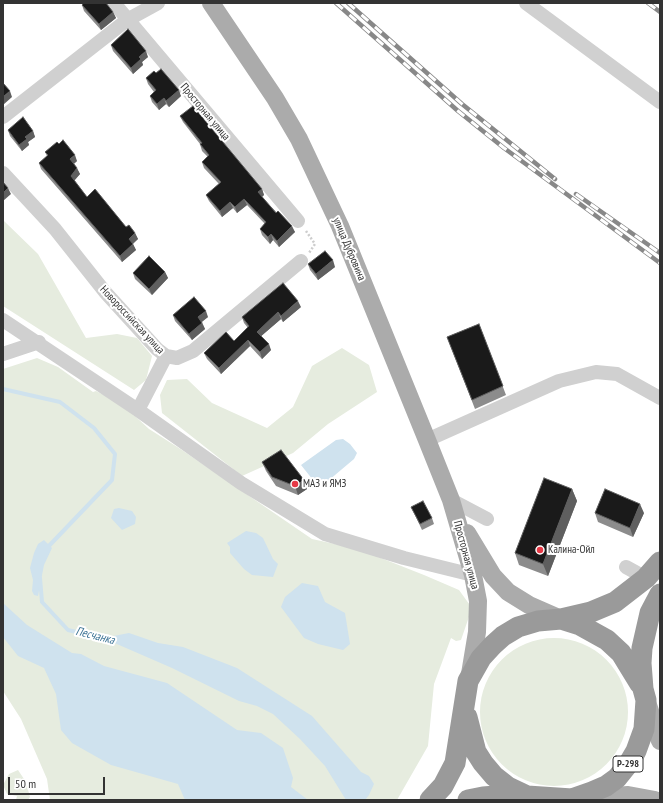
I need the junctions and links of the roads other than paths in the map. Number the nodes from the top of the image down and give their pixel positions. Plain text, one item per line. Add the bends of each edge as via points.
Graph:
1 (114, 3) edge
2 (158, 3) edge
3 (211, 3) edge
4 (526, 3) edge
5 (127, 20) junction
6 (660, 102) edge
7 (3, 117) edge
8 (3, 173) edge
9 (298, 221) road end
10 (302, 260) road end
11 (3, 320) edge
12 (39, 342) junction
13 (3, 354) edge
14 (166, 356) junction
15 (660, 398) edge
16 (138, 410) junction
17 (428, 440) junction
18 (452, 506) junction
19 (486, 519) dead end
20 (660, 562) edge
21 (626, 567) dead end
22 (473, 575) junction
23 (646, 578) junction
24 (660, 594) edge
25 (561, 619) junction
26 (468, 681) junction
27 (644, 694) junction
28 (464, 703) junction
29 (660, 741) edge
30 (515, 798) edge
31 (572, 799) junction
32 (430, 800) edge
33 (468, 800) edge
34 (655, 800) edge

1 - 5 street, Просторная улица
2 - 5 street
3 - 17 main road, улица Дубровина via 275,98 299,139 340,226
4 - 6 street
5 - 7 street
5 - 9 street, Просторная улица
8 - 14 street, Новороссийская улица via 55,229 105,292 156,349
10 - 14 street, Новороссийская улица via 194,351 177,358
11 - 12 street
12 - 13 street
12 - 16 street
14 - 16 street
15 - 17 street via 617,374 596,372 559,381
16 - 22 street via 241,483 325,534 404,558
17 - 18 main road, улица Дубровина
18 - 19 street
18 - 22 main road, Просторная улица
18 - 25 main road, Просторная улица via 500,584 517,598
20 - 23 highway, Р-298
21 - 23 street
22 - 26 main road, Просторная улица via 478,614
23 - 25 highway, Р-298 via 615,602 591,612
24 - 27 highway, Р-298 via 645,630 641,663
25 - 26 highway, Р-298 via 538,621 518,627 503,636 482,658
25 - 27 highway, Р-298 via 580,625 607,640 621,652
26 - 28 highway, Р-298
27 - 29 main road
27 - 31 highway, Р-298 via 644,729 629,763 617,778 606,786
28 - 30 highway, Р-298 via 472,740 483,763 508,787
28 - 32 highway, Р-298 via 455,763 443,786
30 - 31 highway, Р-298
30 - 33 highway, Р-298 via 483,797
31 - 34 main road via 628,795

